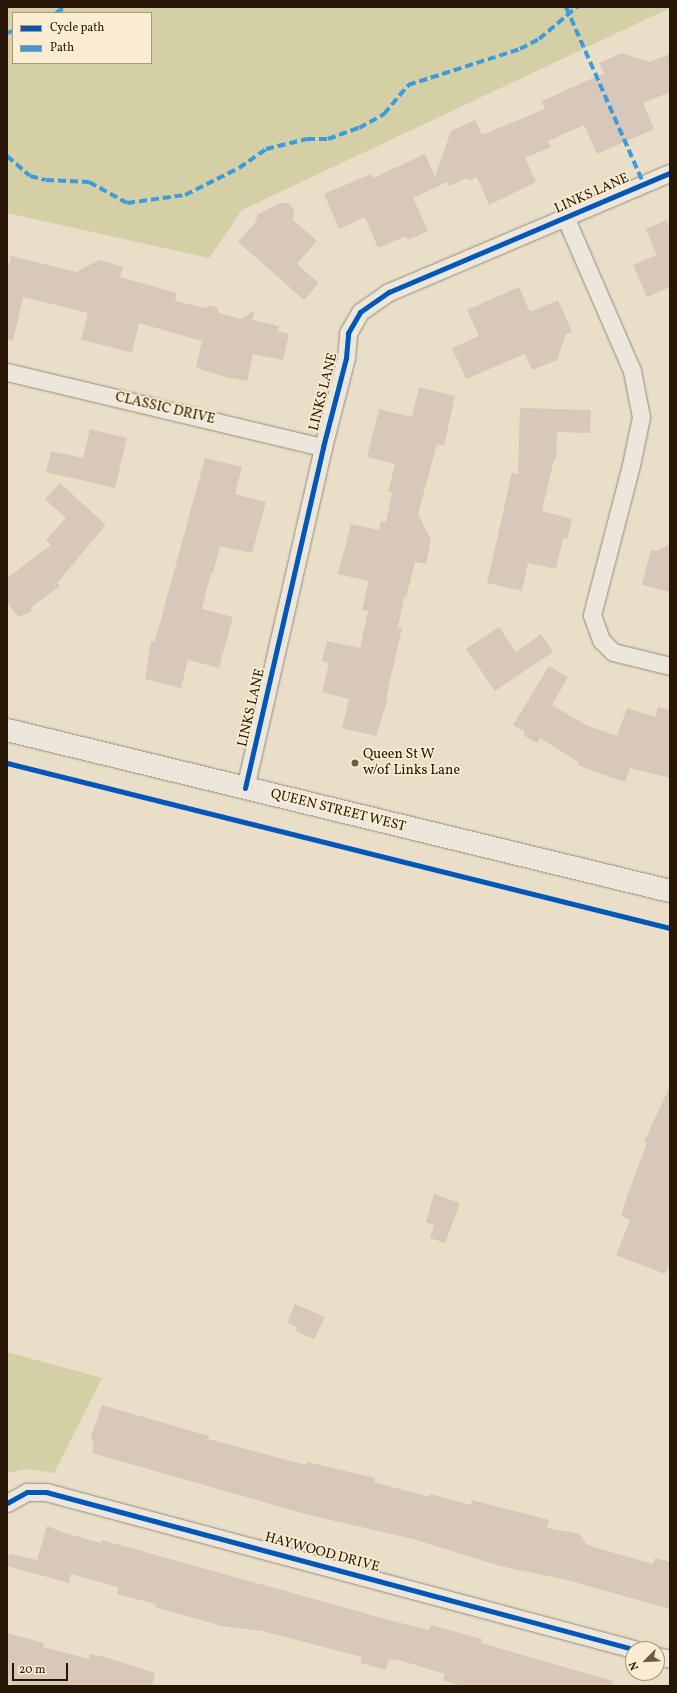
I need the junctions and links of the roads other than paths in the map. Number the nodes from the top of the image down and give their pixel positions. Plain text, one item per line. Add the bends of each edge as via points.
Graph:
1 (670, 173) edge
2 (566, 219) junction
3 (7, 372) edge
4 (323, 447) junction
5 (670, 666) edge
6 (7, 730) edge
7 (245, 788) junction
8 (670, 891) edge
9 (7, 1503) edge
10 (625, 1647) edge

1 - 2 street, LINKS LANE
2 - 4 street, LINKS LANE via 389,292 360,312 348,333 346,358
2 - 5 street, LINKS LANE via 632,371 640,417 631,465 592,615 601,640 613,652
3 - 4 street, CLASSIC DRIVE
4 - 7 street, LINKS LANE
6 - 7 main road, QUEEN STREET WEST
7 - 8 main road, QUEEN STREET WEST
9 - 10 street, HAYWOOD DRIVE via 27,1492 46,1492

